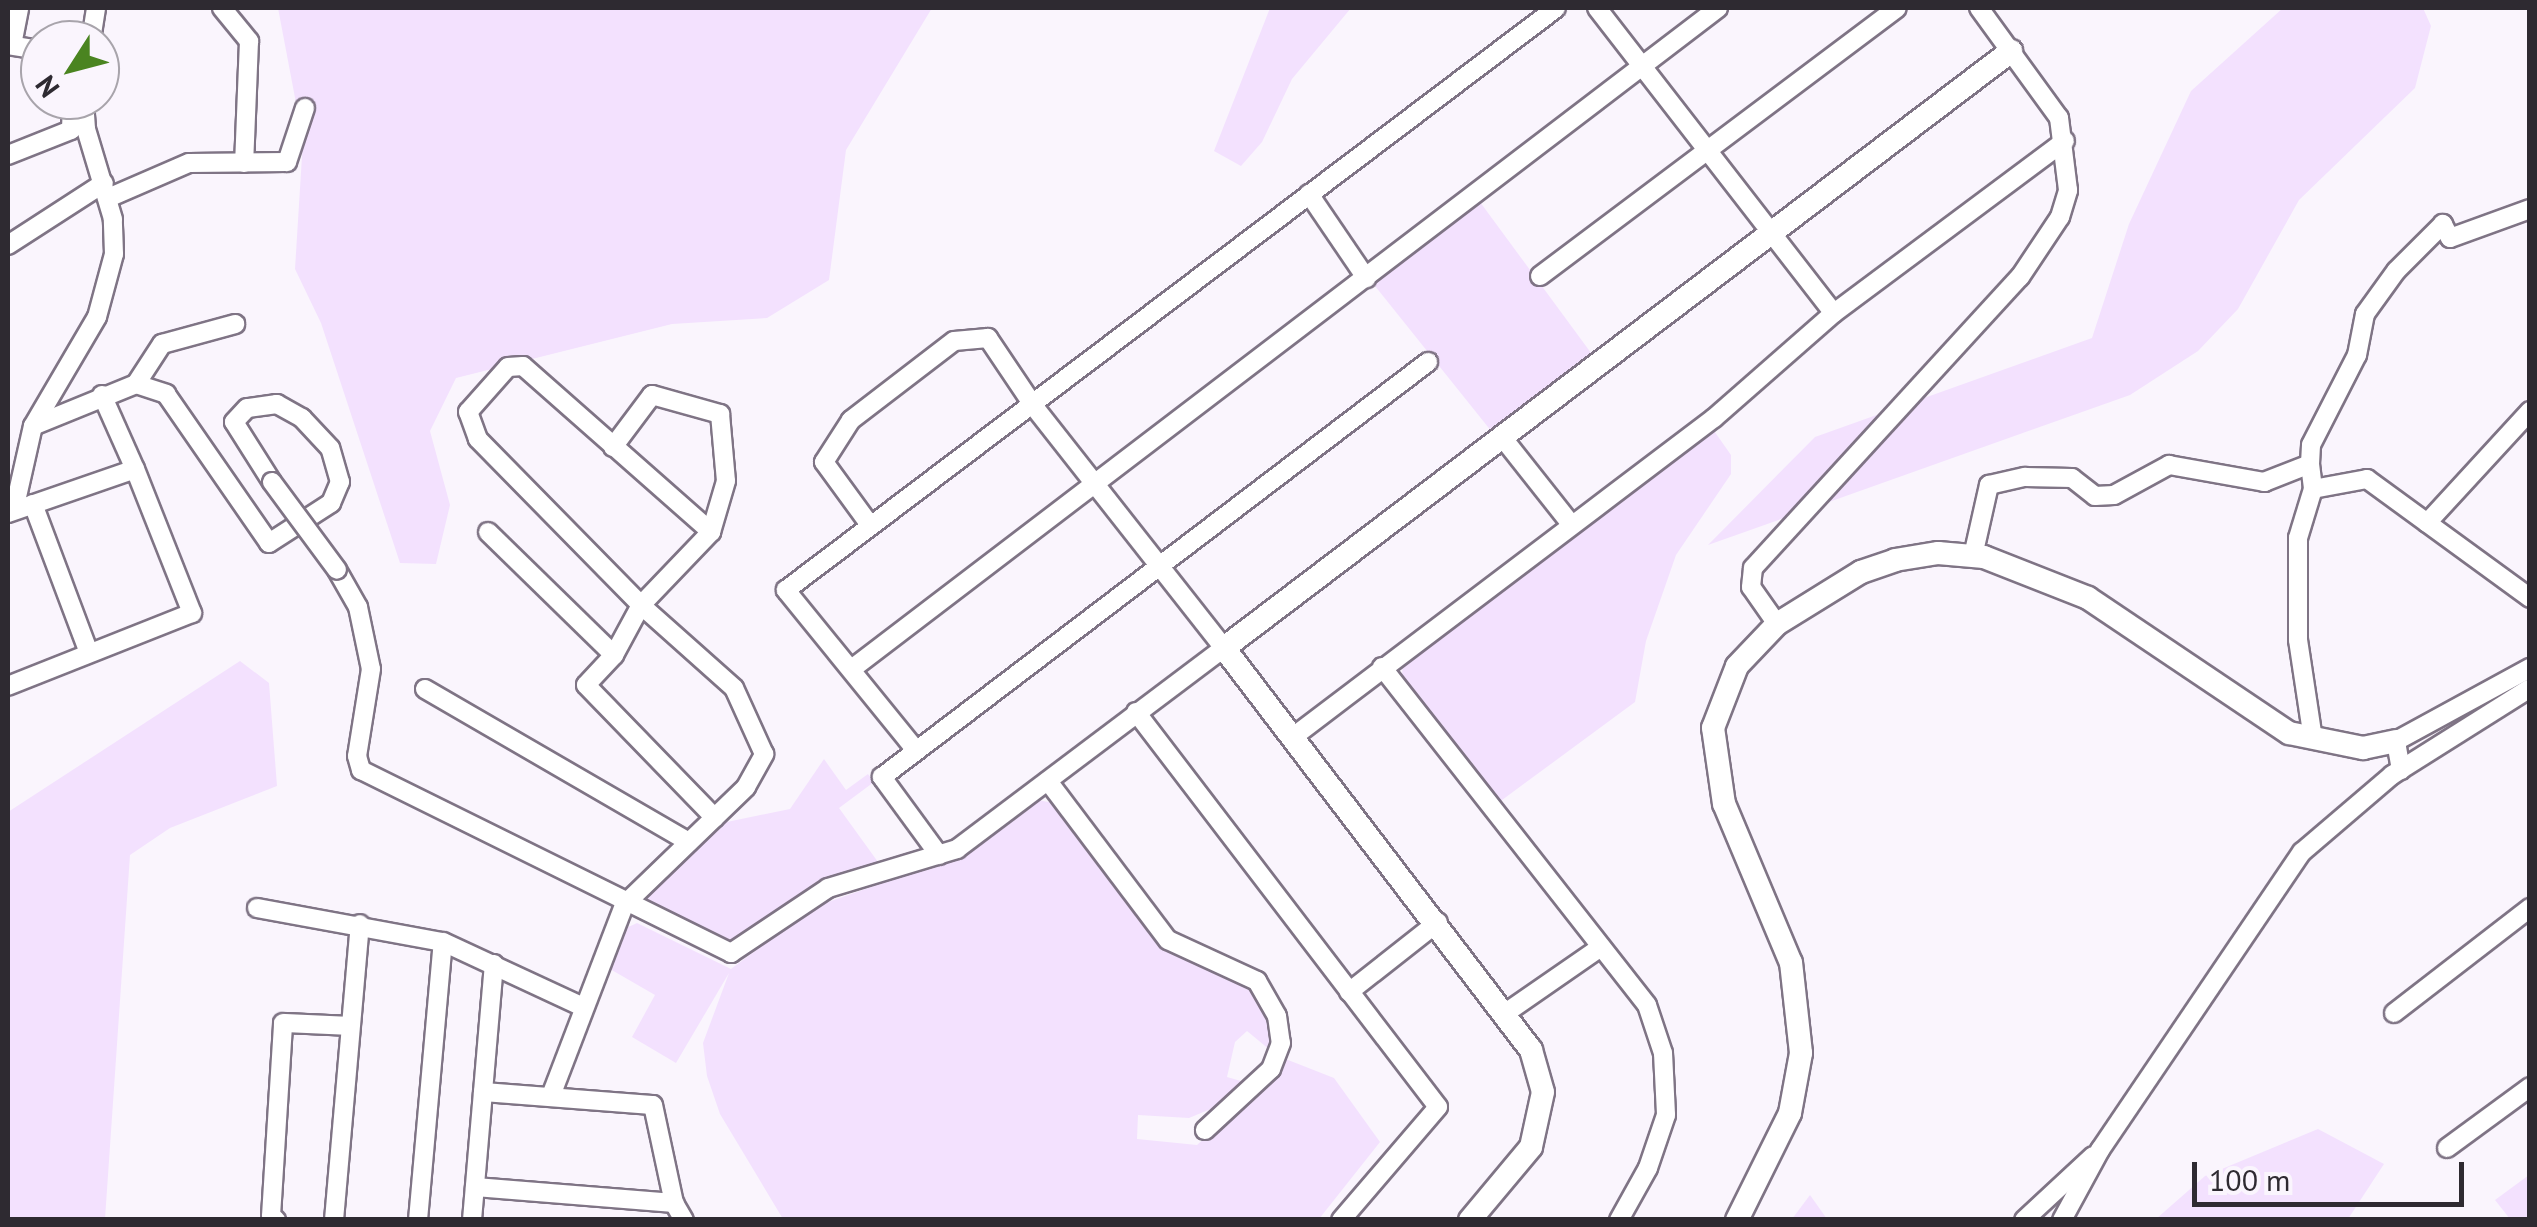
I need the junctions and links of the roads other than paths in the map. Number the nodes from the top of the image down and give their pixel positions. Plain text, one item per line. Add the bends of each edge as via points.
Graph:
1 (19, 8) edge
2 (222, 8) edge
3 (1556, 8) edge
4 (1597, 8) edge
5 (1718, 8) edge
6 (1897, 8) edge
7 (1979, 8) edge
8 (10, 45) edge
9 (2012, 50) junction
10 (1643, 66) junction
11 (305, 108) dead end
12 (71, 120) edge
13 (85, 120) edge
14 (2065, 141) junction
15 (1709, 149) junction
16 (8, 156) edge
17 (244, 163) junction
18 (106, 190) junction
19 (1309, 194) junction
20 (2530, 208) edge
21 (1771, 231) junction
22 (8, 245) edge
23 (1540, 276) dead end
24 (1366, 278) junction
25 (1834, 313) junction
26 (235, 324) dead end
27 (1428, 362) dead end
28 (136, 384) junction
29 (102, 395) junction
30 (1033, 405) junction
31 (2530, 411) edge
32 (33, 426) junction
33 (1502, 437) junction
34 (612, 447) junction
35 (2310, 464) junction
36 (135, 469) junction
37 (1095, 481) junction
38 (2313, 488) junction
39 (18, 509) edge
40 (2427, 523) junction
41 (1571, 524) junction
42 (870, 526) junction
43 (488, 532) dead end
44 (712, 532) junction
45 (1973, 556) junction
46 (1160, 566) junction
47 (2530, 598) edge
48 (641, 605) junction
49 (1778, 624) junction
50 (1224, 648) junction
51 (89, 653) junction
52 (614, 655) junction
53 (1382, 667) junction
54 (852, 668) junction
55 (2528, 677) edge
56 (8, 686) edge
57 (425, 689) dead end
58 (1136, 712) junction
59 (1293, 736) junction
60 (2312, 738) junction
61 (2396, 741) junction
62 (915, 749) junction
63 (2401, 770) junction
64 (1048, 781) junction
65 (715, 818) junction
66 (689, 842) junction
67 (939, 855) junction
68 (624, 904) junction
69 (258, 908) dead end
70 (2530, 908) edge
71 (1438, 922) junction
72 (360, 924) junction
73 (443, 942) junction
74 (1601, 946) junction
75 (494, 964) junction
76 (1349, 992) junction
77 (582, 1006) junction
78 (1507, 1012) junction
79 (2394, 1013) dead end
80 (348, 1026) junction
81 (2530, 1087) edge
82 (483, 1092) junction
83 (552, 1093) junction
84 (1205, 1130) dead end
85 (2447, 1148) dead end
86 (2100, 1150) junction
87 (475, 1188) junction
88 (679, 1211) edge
89 (276, 1220) edge
90 (334, 1220) edge
91 (418, 1220) edge
92 (472, 1220) edge
93 (1341, 1220) edge
94 (1470, 1220) edge
95 (1619, 1220) edge
96 (1737, 1220) edge
97 (2024, 1220) edge
98 (2062, 1220) edge

1 - 8 street
2 - 17 street via 249,41
3 - 19 street
4 - 10 street
5 - 10 street
6 - 15 street
7 - 9 street
9 - 14 street via 2059,118
9 - 21 street
10 - 15 street
10 - 24 street
11 - 17 street via 294,157
12 - 16 street via 71,130
13 - 18 street
14 - 25 street
14 - 49 street via 2068,190 2060,217 2020,277 1753,568 1751,587
15 - 21 street
15 - 23 street
17 - 18 street via 189,163
18 - 22 street
18 - 32 street via 114,254 107,288
19 - 24 street
19 - 30 street
20 - 35 street via 2450,238 2443,224 2396,272 2366,314 2352,367 2311,445
21 - 25 street
21 - 33 street
24 - 37 street
25 - 41 street via 1714,418
26 - 28 street via 162,344
27 - 46 street
28 - 29 street
28 - 68 street, bridge via 166,394 268,543 338,492 330,448 302,418 277,404 236,416 237,434 272,482 337,570 358,607 371,669 357,756 361,770
29 - 32 street
29 - 36 street
30 - 37 street
30 - 42 street
30 - 42 street via 988,338 954,341 881,394 851,420 824,462
31 - 40 street
32 - 39 street
33 - 41 street
33 - 50 street
34 - 44 street
34 - 44 street via 652,395 720,414 726,481
34 - 48 street via 523,366 508,367 468,412 478,439
35 - 38 street
35 - 45 street via 2264,482 2169,465 2114,495 2095,496 2072,478 2025,477 1989,486
36 - 39 street
36 - 51 street via 192,613
37 - 46 street
37 - 54 street
38 - 40 street via 2368,479
38 - 60 street via 2298,538 2298,640
39 - 51 street
40 - 47 street
41 - 53 street
42 - 54 street via 786,590 832,654
43 - 52 street
44 - 48 street
45 - 49 street via 1938,553 1861,572
45 - 60 street via 2088,598 2250,710
46 - 50 street
46 - 62 street
48 - 52 street
48 - 65 street via 734,688 758,736 764,754 759,770
49 - 96 street via 1738,666 1713,728 1724,804 1774,910 1799,1021 1790,1113
50 - 58 street
50 - 59 street
51 - 56 street
52 - 65 street via 586,685
53 - 59 street
53 - 74 street
54 - 62 street
55 - 61 street
55 - 63 street
57 - 66 street
58 - 64 street
58 - 76 street
59 - 71 street
60 - 61 street via 2363,748
61 - 63 street
62 - 67 street via 882,776
63 - 86 street via 2302,852
64 - 67 street via 957,849
64 - 84 street via 1168,940 1257,981 1277,1016 1281,1043 1270,1069
65 - 66 street
66 - 68 street
67 - 68 street via 828,888 730,953
68 - 77 street
69 - 72 street
70 - 79 street
71 - 76 street
71 - 78 street
72 - 73 street
72 - 80 street
73 - 75 street
73 - 91 street
74 - 78 street
74 - 95 street via 1647,1005 1663,1052 1666,1115 1648,1168
75 - 77 street
75 - 82 street
76 - 93 street via 1438,1107
77 - 83 street
78 - 94 street via 1530,1050 1543,1092 1532,1147
80 - 89 street via 282,1023 271,1216
80 - 90 street
81 - 85 street
82 - 83 street
82 - 87 street
83 - 88 street via 653,1105
86 - 97 street
86 - 98 street
87 - 88 street
87 - 92 street

